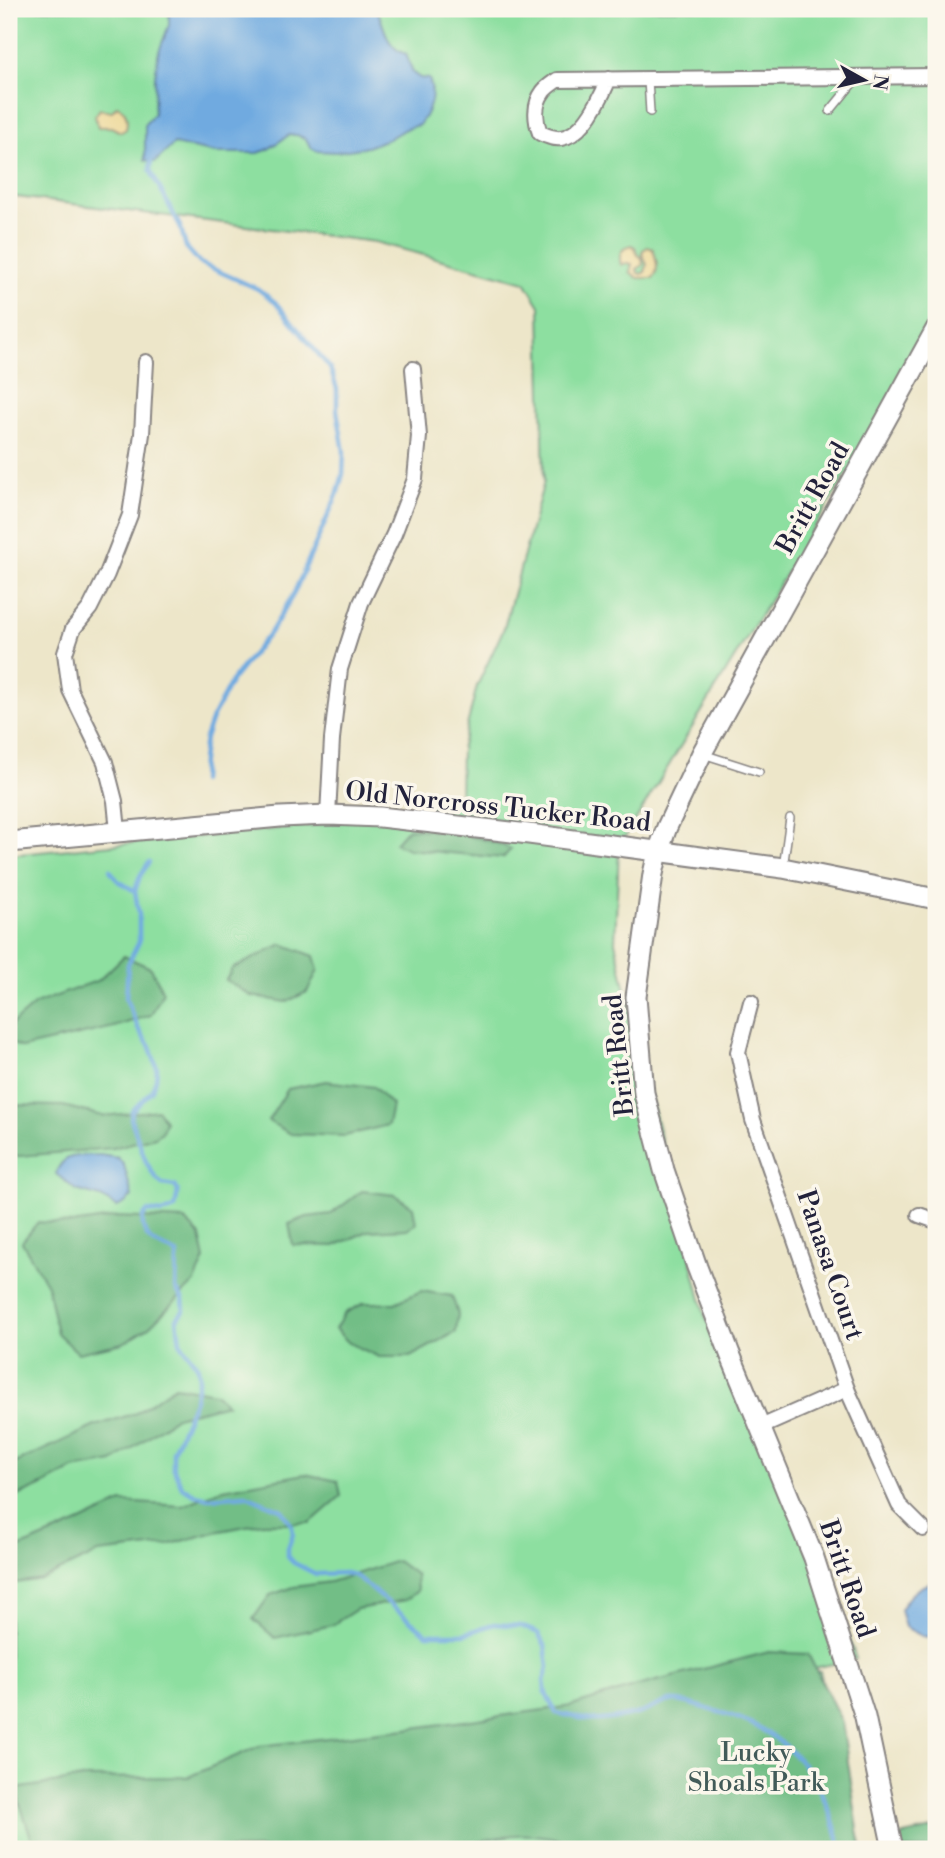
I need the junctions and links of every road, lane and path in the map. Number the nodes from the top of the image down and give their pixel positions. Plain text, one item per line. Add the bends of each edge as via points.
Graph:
1 (936, 76) edge
2 (858, 77) junction
3 (609, 79) junction
4 (648, 79) junction
5 (830, 111) dead end
6 (650, 112) dead end
7 (936, 329) edge
8 (146, 362) dead end
9 (413, 369) dead end
10 (702, 753) junction
11 (759, 772) dead end
12 (328, 815) junction
13 (790, 818) dead end
14 (118, 831) junction
15 (9, 842) edge
16 (659, 852) junction
17 (783, 868) junction
18 (936, 899) edge
19 (751, 1002) dead end
20 (919, 1216) dead end
21 (936, 1221) edge
22 (847, 1389) junction
23 (761, 1427) junction
24 (923, 1530) dead end
25 (892, 1849) edge

1 - 2 street
2 - 4 street
2 - 5 lane
3 - 3 street via 557,80 543,92 537,107 540,132 563,138 577,132
3 - 4 street
4 - 6 lane
7 - 10 street, Britt Road
8 - 14 street via 142,434 130,515 107,575 73,629 65,653 70,690 105,762
9 - 12 street via 419,436 415,479 362,603 340,668
10 - 11 lane
10 - 16 street, Britt Road
12 - 14 street, Old Norcross Tucker Road
12 - 16 street, Old Norcross Tucker Road via 380,817
13 - 17 lane
14 - 15 street, Old Norcross Tucker Road
16 - 17 street, Old Norcross Tucker Road
16 - 23 street, Britt Road via 636,997 643,1093 697,1267
17 - 18 street, Old Norcross Tucker Road
19 - 22 street, Panasa Court via 738,1052 754,1120
20 - 21 street
22 - 23 street
22 - 24 street, Panasa Court via 899,1505
23 - 25 street, Britt Road via 826,1590 864,1717

